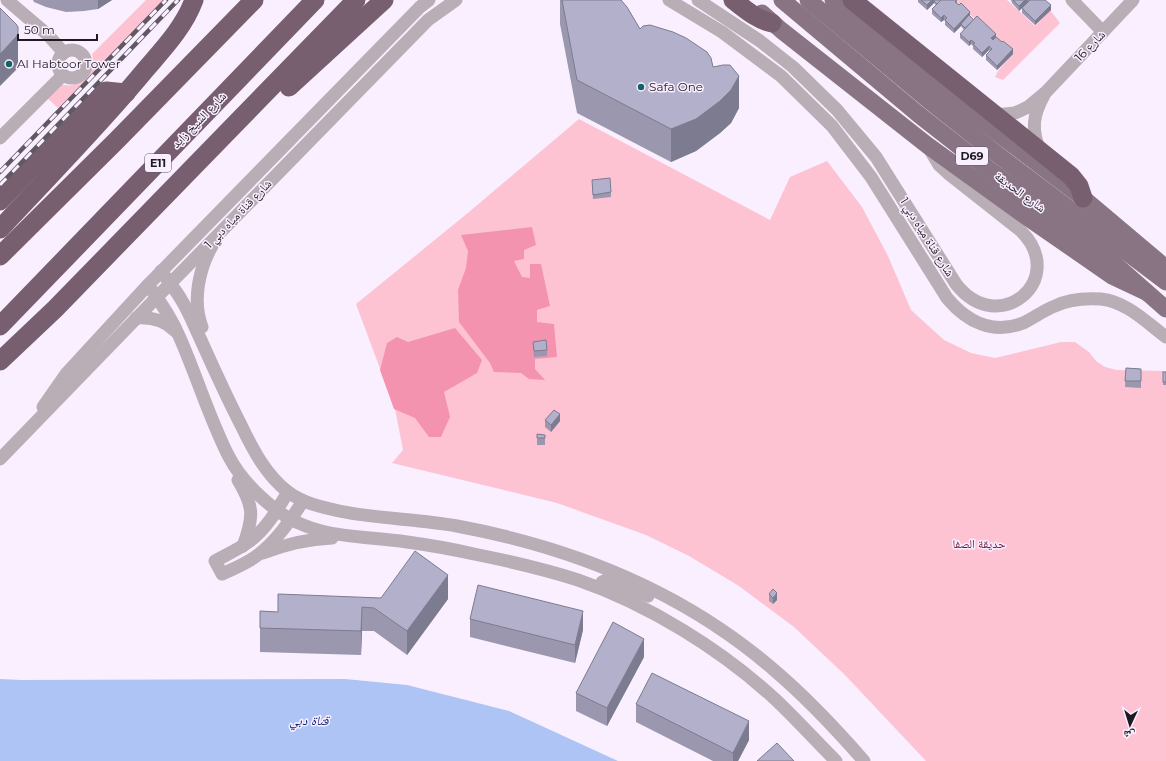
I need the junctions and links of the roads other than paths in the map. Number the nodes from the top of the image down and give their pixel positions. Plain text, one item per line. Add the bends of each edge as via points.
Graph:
1 (7, 0) edge
2 (194, 0) edge
3 (254, 0) edge
4 (316, 0) edge
5 (356, 0) edge
6 (384, 0) edge
7 (429, 0) edge
8 (456, 0) edge
9 (669, 0) edge
10 (698, 0) edge
11 (733, 0) edge
12 (782, 0) edge
13 (808, 0) edge
14 (833, 0) edge
15 (852, 0) edge
16 (1072, 0) edge
17 (1133, 0) edge
18 (751, 4) edge
19 (772, 22) junction
20 (1103, 32) junction
21 (64, 53) junction
22 (63, 75) junction
23 (1046, 92) junction
24 (126, 93) junction
25 (995, 115) junction
26 (0, 138) edge
27 (219, 142) junction
28 (927, 145) junction
29 (1040, 151) junction
30 (1084, 198) junction
31 (0, 201) edge
32 (0, 229) edge
33 (219, 233) junction
34 (0, 256) edge
35 (1166, 268) edge
36 (161, 271) junction
37 (1166, 282) edge
38 (170, 284) junction
39 (148, 285) junction
40 (1146, 292) junction
41 (157, 297) junction
42 (1166, 309) edge
43 (136, 318) junction
44 (0, 326) edge
45 (180, 336) junction
46 (1166, 337) edge
47 (0, 361) edge
48 (220, 382) junction
49 (25, 433) junction
50 (228, 456) junction
51 (0, 459) edge
52 (288, 492) junction
53 (303, 501) junction
54 (277, 510) junction
55 (292, 519) junction
56 (354, 537) junction
57 (243, 546) junction
58 (256, 556) junction
59 (604, 590) junction
60 (713, 624) junction
61 (836, 761) edge
62 (864, 761) edge

1 - 21 street via 48,35
2 - 24 highway via 175,34
3 - 34 highway
4 - 44 highway, شارع الشيخ زايد / E11
5 - 27 highway
6 - 27 highway via 280,95
7 - 36 street, شارع قناة مياه دبي 1
8 - 33 street, شارع قناة مياه دبي 1 via 428,20
9 - 46 street, شارع قناة مياه دبي 1 via 722,32 781,76 832,126 871,177 948,298 957,310 969,319 983,325 1012,326 1070,301 1101,299 1132,311
10 - 28 street, شارع قناة مياه دبي 1 via 754,37 793,67 837,110 876,157 963,293 984,305 1008,304 1019,299 1028,291 1034,280 1037,257 1034,247 1021,231 944,170
11 - 19 highway via 753,15
12 - 40 main road, شارع الحديقة / D69 via 918,114 1082,238
13 - 37 main road, شارع الحديقة / D69 via 891,71
14 - 30 main road via 957,103
15 - 25 highway
16 - 20 street
17 - 20 street, شارع 16
18 - 19 main road
19 - 28 main road
20 - 23 street, شارع 16
21 - 22 street via 58,64
21 - 22 street via 69,50 80,52 87,64 84,73 76,78
22 - 26 street
23 - 25 street, شارع 16 via 1022,111
23 - 29 street, شارع 16 via 1034,122
24 - 31 highway via 106,91
24 - 32 highway
25 - 29 highway
27 - 47 highway via 55,309
28 - 40 main road via 1102,269
29 - 30 highway via 1071,176
30 - 35 main road
33 - 38 street, شارع قناة مياه دبي 1
33 - 48 street via 204,263 198,286 197,311 222,374
36 - 38 street
36 - 39 street, شارع قناة مياه دبي 1
38 - 41 street, شارع قناة مياه دبي 1
38 - 48 street via 183,301
39 - 41 street
39 - 49 street, شارع قناة مياه دبي 1 via 66,374
40 - 42 main road, شارع الحديقة / D69
41 - 43 street, شارع قناة مياه دبي 1
41 - 45 street
43 - 45 street via 165,323
43 - 49 street, شارع قناة مياه دبي 1
45 - 50 street
48 - 52 street via 255,455
49 - 51 street, شارع قناة مياه دبي 1
50 - 54 street via 244,480
50 - 57 street via 251,509 251,520
52 - 53 street
52 - 54 street
53 - 55 street
53 - 60 street via 354,514 454,526 531,543 578,557 634,579
54 - 55 street
54 - 57 street via 260,533
55 - 56 street via 327,534
55 - 58 street
56 - 58 street via 301,542
56 - 59 street via 408,542 472,553 548,570
57 - 58 street via 215,561 222,574
59 - 60 street via 602,582 611,581 654,599 688,619
59 - 61 street via 668,621 742,672 776,700
60 - 62 street via 786,680

